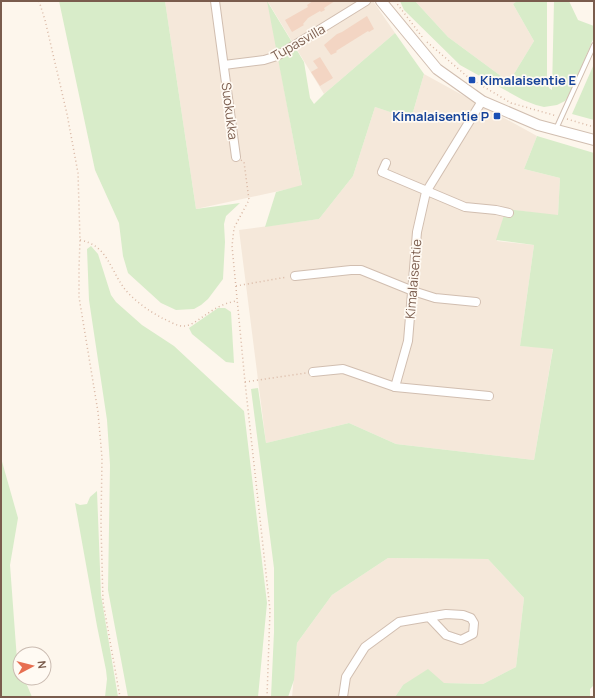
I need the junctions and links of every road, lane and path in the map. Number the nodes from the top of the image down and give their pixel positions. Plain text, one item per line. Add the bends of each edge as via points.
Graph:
1 (39, 1) edge
2 (215, 1) edge
3 (366, 1) edge
4 (381, 1) edge
5 (396, 1) edge
6 (594, 45) edge
7 (224, 65) junction
8 (482, 101) junction
9 (561, 117) junction
10 (594, 127) edge
11 (556, 129) junction
12 (594, 140) edge
13 (236, 157) joint
14 (386, 163) dead end
15 (426, 192) junction
16 (509, 213) dead end
17 (80, 240) junction
18 (295, 276) joint
19 (236, 286) junction
20 (413, 291) junction
21 (237, 301) junction
22 (476, 302) dead end
23 (313, 372) joint
24 (245, 382) junction
25 (395, 387) junction
26 (489, 396) dead end
27 (429, 617) junction
28 (120, 697) edge
29 (267, 697) edge
30 (343, 697) edge

1 - 17 path via 78,173
2 - 7 street, Suokukka
3 - 7 street, Tupasvilla via 277,56
4 - 8 street via 437,69
5 - 9 path via 427,42 469,78 511,103
6 - 9 lane
7 - 13 street, Suokukka
8 - 11 street
8 - 15 street, Kimalaisentie
9 - 10 path
9 - 11 lane
11 - 12 street
13 - 19 path via 244,162 249,200 234,228 232,246
14 - 15 street via 382,172
15 - 16 street via 465,207
15 - 20 street, Kimalaisentie via 417,232
17 - 21 path via 102,251 132,297 154,313 179,325 190,325 209,313
17 - 28 path via 79,297 102,450 104,602
18 - 19 path
18 - 20 street via 361,270
19 - 21 path
20 - 22 street via 435,298
20 - 25 street, Kimalaisentie via 408,341
21 - 24 path
23 - 24 path
23 - 25 street via 343,370
24 - 29 path via 270,610
25 - 26 street
27 - 27 street via 446,614 467,616 474,624 473,634 461,640 446,635
27 - 30 street via 399,622 365,647 346,677

